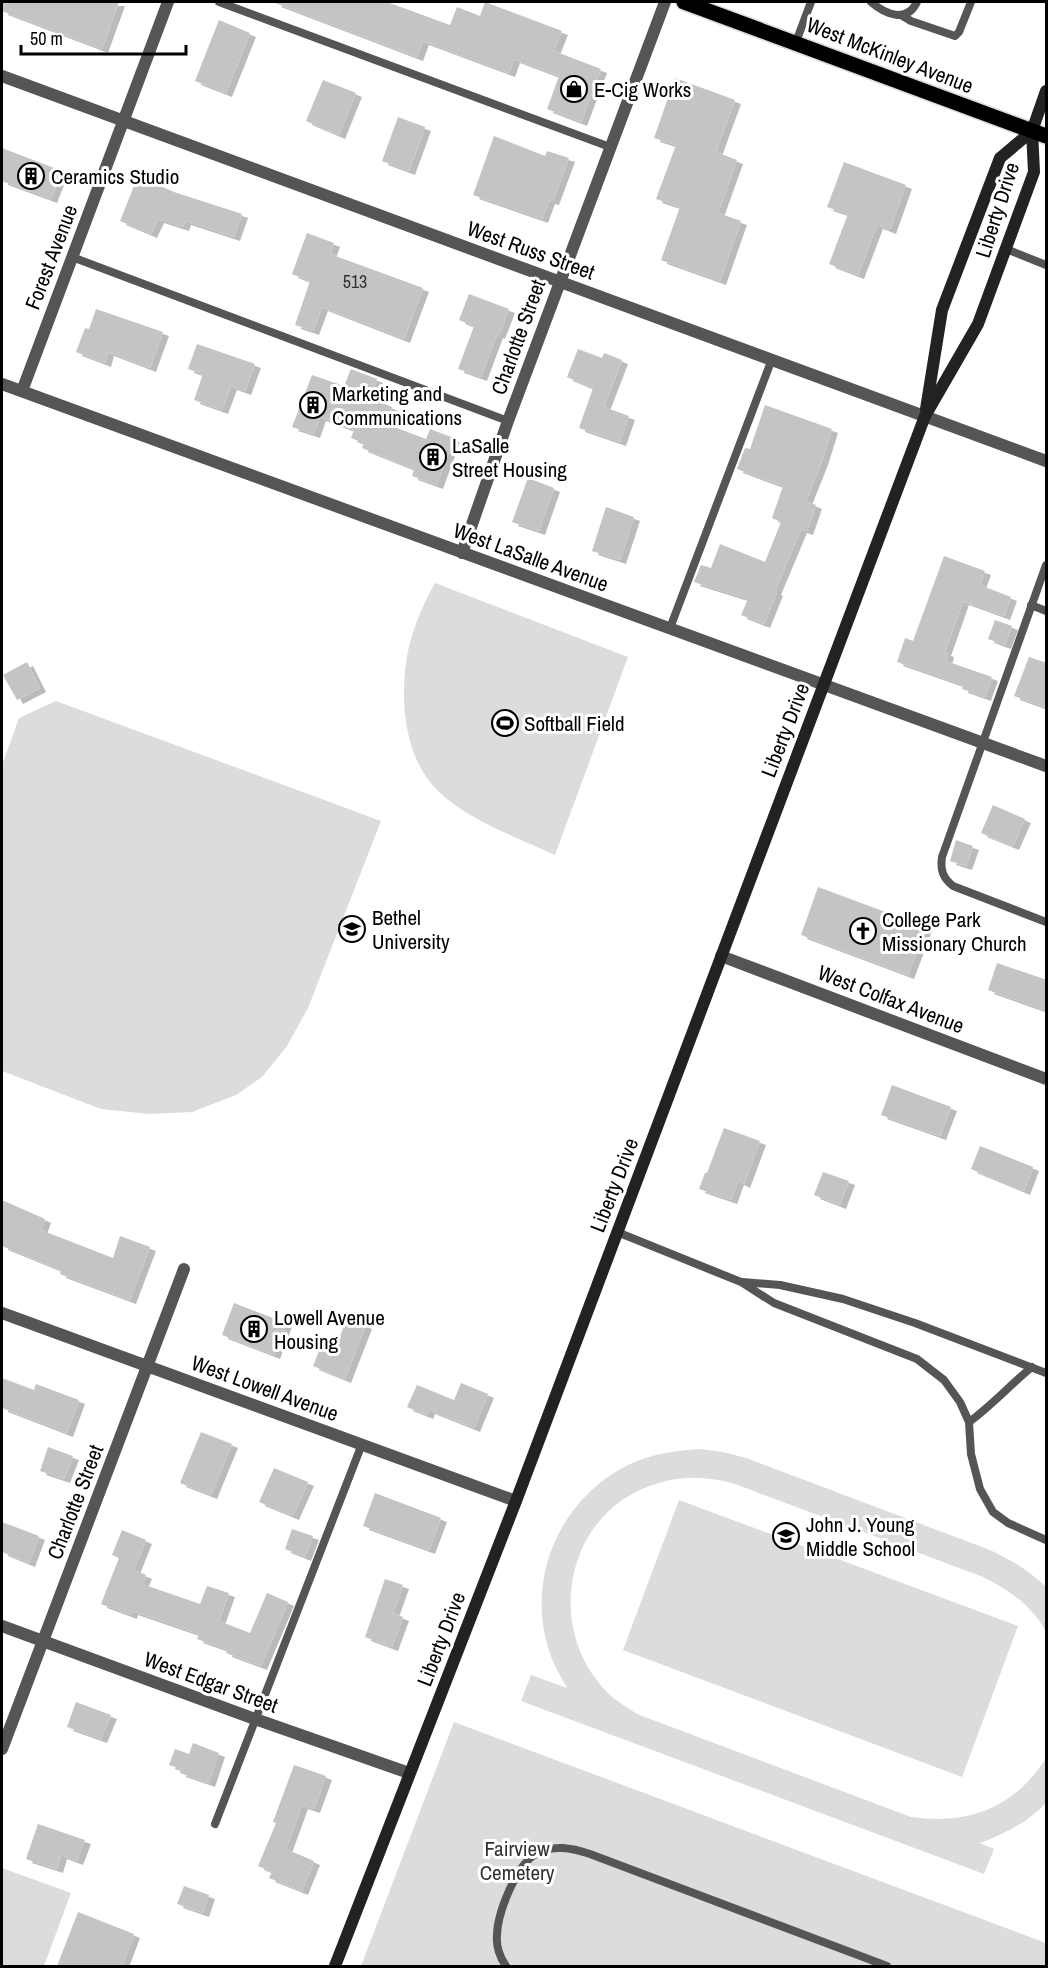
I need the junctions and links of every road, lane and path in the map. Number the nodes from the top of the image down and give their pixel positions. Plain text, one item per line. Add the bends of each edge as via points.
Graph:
1 (168, 2) edge
2 (219, 2) edge
3 (665, 2) edge
4 (684, 2) edge
5 (811, 2) edge
6 (872, 2) edge
7 (917, 2) edge
8 (971, 2) edge
9 (901, 15) junction
10 (796, 42) junction
11 (2, 76) edge
12 (1047, 91) edge
13 (123, 120) junction
14 (1039, 133) edge
15 (610, 147) junction
16 (1005, 249) junction
17 (72, 256) junction
18 (1047, 264) edge
19 (560, 281) junction
20 (772, 359) junction
21 (2, 384) edge
22 (21, 392) junction
23 (925, 416) junction
24 (508, 421) junction
25 (1047, 461) edge
26 (462, 552) junction
27 (1047, 564) edge
28 (1031, 605) junction
29 (1047, 611) edge
30 (670, 628) junction
31 (823, 684) junction
32 (982, 742) junction
33 (1047, 766) edge
34 (1047, 921) edge
35 (721, 956) junction
36 (1047, 1079) edge
37 (617, 1232) junction
38 (184, 1269) dead end
39 (741, 1282) junction
40 (2, 1313) edge
41 (147, 1366) junction
42 (1032, 1367) junction
43 (1047, 1372) edge
44 (969, 1422) junction
45 (362, 1444) junction
46 (516, 1501) junction
47 (1047, 1540) edge
48 (2, 1626) edge
49 (43, 1641) junction
50 (255, 1719) junction
51 (2, 1749) edge
52 (409, 1773) junction
53 (215, 1824) dead end
54 (335, 1966) edge
55 (506, 1966) edge
56 (887, 1966) edge

1 - 13 street, Forest Avenue
2 - 15 lane
3 - 15 street, Charlotte Street
4 - 10 main road, West McKinley Avenue
5 - 10 lane
6 - 9 lane via 889,13
7 - 9 lane via 907,14
8 - 9 lane via 959,32 952,36
10 - 14 main road, West McKinley Avenue
11 - 13 street, West Russ Street
12 - 14 street
13 - 17 street, Forest Avenue
13 - 19 street, West Russ Street
14 - 16 street, Liberty Drive via 1034,172
14 - 23 street, Liberty Drive via 1000,158 942,310
15 - 19 street, Charlotte Street
16 - 18 lane
16 - 23 street, Liberty Drive via 978,324
17 - 22 street, Forest Avenue
17 - 24 lane
19 - 20 street, West Russ Street
19 - 24 street, Charlotte Street
20 - 23 street, West Russ Street
20 - 30 lane
21 - 22 street, West LaSalle Avenue
22 - 26 street, West LaSalle Avenue
23 - 25 street, West Russ Street
23 - 31 street, Liberty Drive
24 - 26 street, Charlotte Street
26 - 30 street, West LaSalle Avenue
27 - 28 lane
28 - 29 lane
28 - 32 lane
30 - 31 street, West LaSalle Avenue
31 - 32 street, West LaSalle Avenue
31 - 35 street, Liberty Drive
32 - 33 street, West LaSalle Avenue
32 - 34 lane via 942,857 943,874 953,886
35 - 36 street, West Colfax Avenue
35 - 37 street, Liberty Drive
37 - 39 lane
37 - 46 street, Liberty Drive
38 - 41 street, Charlotte Street
39 - 42 lane via 780,1285 843,1299
39 - 44 lane via 774,1304 917,1359 944,1380
40 - 41 street, West Lowell Avenue
41 - 45 street, West Lowell Avenue
41 - 49 street, Charlotte Street
42 - 43 lane
42 - 44 lane
44 - 47 lane via 971,1454 980,1489 993,1512
45 - 46 street, West Lowell Avenue
45 - 50 lane
46 - 52 street, Liberty Drive
48 - 49 street, West Edgar Street
49 - 50 street, West Edgar Street
49 - 51 street, Charlotte Street
50 - 52 street, West Edgar Street
50 - 53 lane
52 - 54 street, Liberty Drive
55 - 56 lane via 496,1937 515,1878 533,1855 558,1847 590,1854

